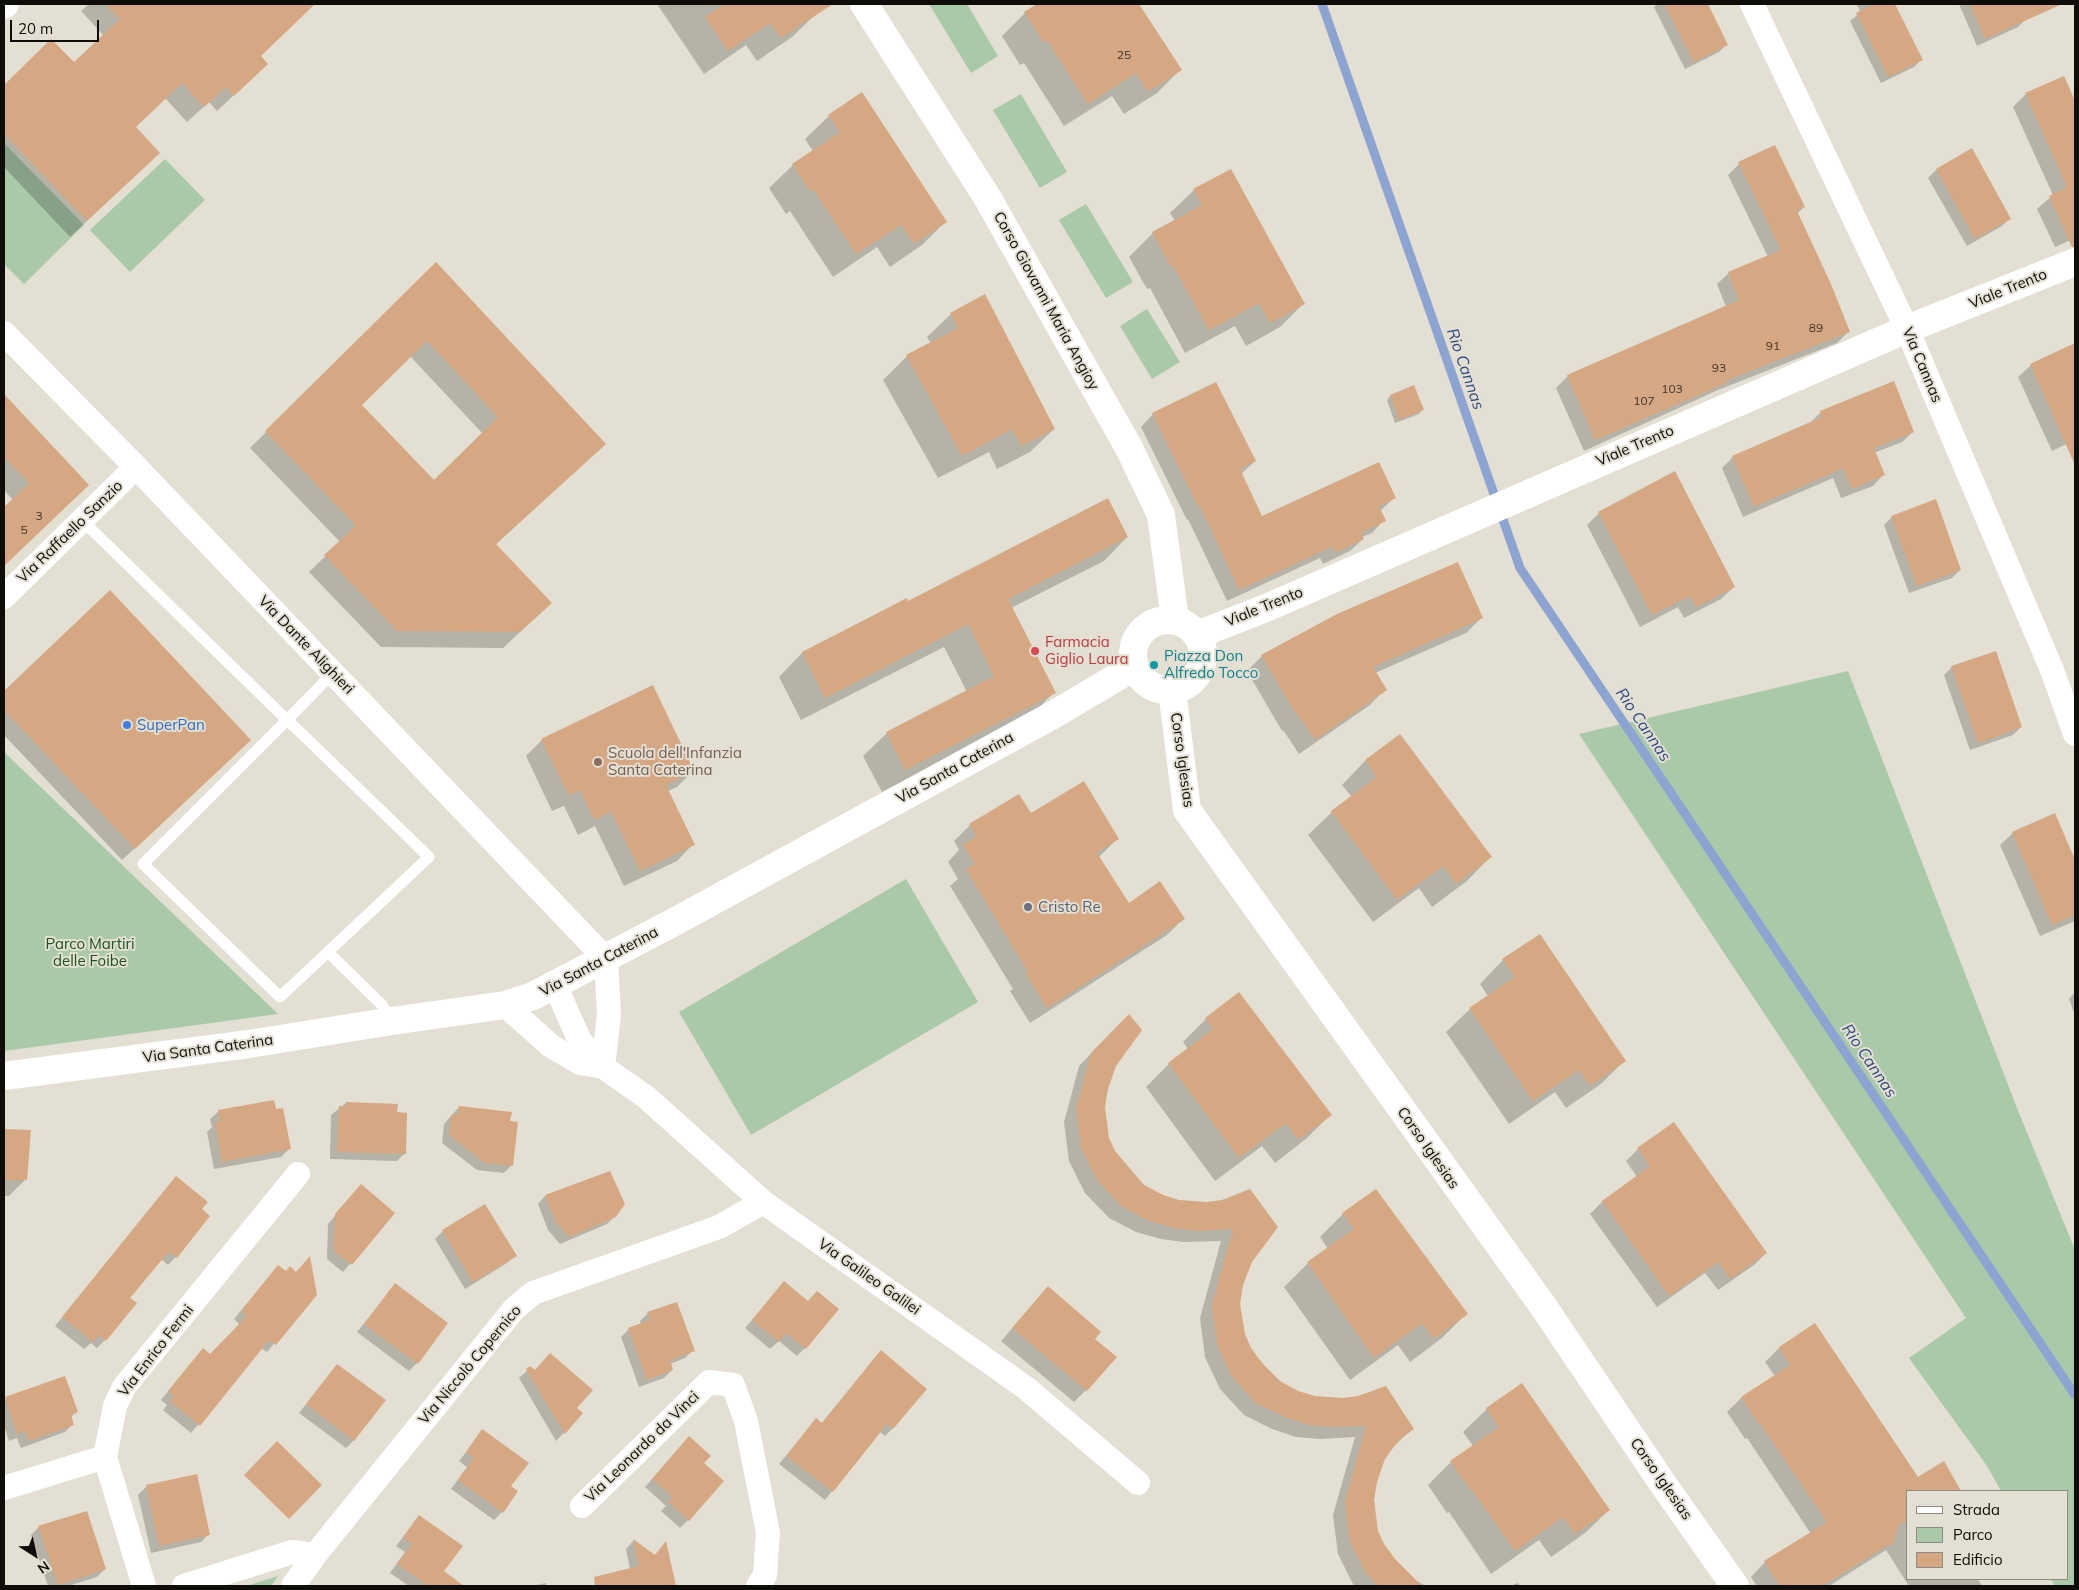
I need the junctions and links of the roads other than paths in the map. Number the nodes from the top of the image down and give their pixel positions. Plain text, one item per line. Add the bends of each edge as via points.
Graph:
1 (864, 4) edge
2 (1752, 4) edge
3 (2075, 262) edge
4 (1907, 329) junction
5 (4, 333) edge
6 (136, 467) junction
7 (82, 520) junction
8 (4, 597) edge
9 (1186, 628) junction
10 (1134, 667) junction
11 (333, 674) junction
12 (1172, 690) junction
13 (287, 720) junction
14 (2075, 734) edge
15 (328, 952) junction
16 (606, 959) junction
17 (554, 986) junction
18 (505, 1005) junction
19 (392, 1021) junction
20 (603, 1067) junction
21 (4, 1076) edge
22 (298, 1174) dead end
23 (763, 1202) junction
24 (105, 1457) junction
25 (1138, 1483) dead end
26 (4, 1488) edge
27 (582, 1506) dead end
28 (315, 1555) junction
29 (144, 1586) edge
30 (184, 1586) edge
31 (293, 1586) edge
32 (758, 1586) edge
33 (1736, 1586) edge

1 - 9 main road, Corso Giovanni Maria Angioy via 987,198 1128,448 1161,515
2 - 4 street, Via Cannas
3 - 4 main road, Viale Trento
4 - 9 main road, Viale Trento via 1266,608
4 - 14 street, Via Cannas via 2052,670
5 - 6 street, Via Dante Alighieri
6 - 7 street, Via Raffaello Sanzio
6 - 11 street, Via Dante Alighieri
7 - 8 street, Via Raffaello Sanzio
7 - 13 lane
9 - 10 main road via 1164,620 1145,629 1138,636 1132,657
9 - 12 main road via 1203,652 1200,670 1194,680
10 - 12 main road via 1149,686
10 - 16 main road, Via Santa Caterina via 1053,715
11 - 13 lane
11 - 16 street, Via Dante Alighieri
12 - 33 main road, Corso Iglesias via 1187,810 1543,1306
13 - 15 lane via 429,857
13 - 15 lane via 143,864 280,997
15 - 19 lane via 382,1005
16 - 17 main road, Via Santa Caterina
16 - 20 street via 609,1015
17 - 18 main road, Via Santa Caterina
17 - 20 street, Via Galileo Galilei via 580,1040
18 - 19 main road, Via Santa Caterina
18 - 20 street, Via Galileo Galilei via 550,1046 580,1063
19 - 21 main road, Via Santa Caterina via 249,1044
20 - 23 street, Via Galileo Galilei via 646,1096
22 - 24 street, Via Enrico Fermi via 124,1387 115,1406
23 - 25 street, Via Galileo Galilei via 1026,1388
23 - 28 street, Via Niccolò Copernico via 719,1227 533,1293 514,1309
24 - 26 street
24 - 29 street, Via Enrico Fermi
27 - 32 street, Via Leonardo da Vinci via 709,1382 733,1385 746,1421 768,1533 765,1575
28 - 30 street via 292,1552
28 - 31 street, Via Niccolò Copernico

